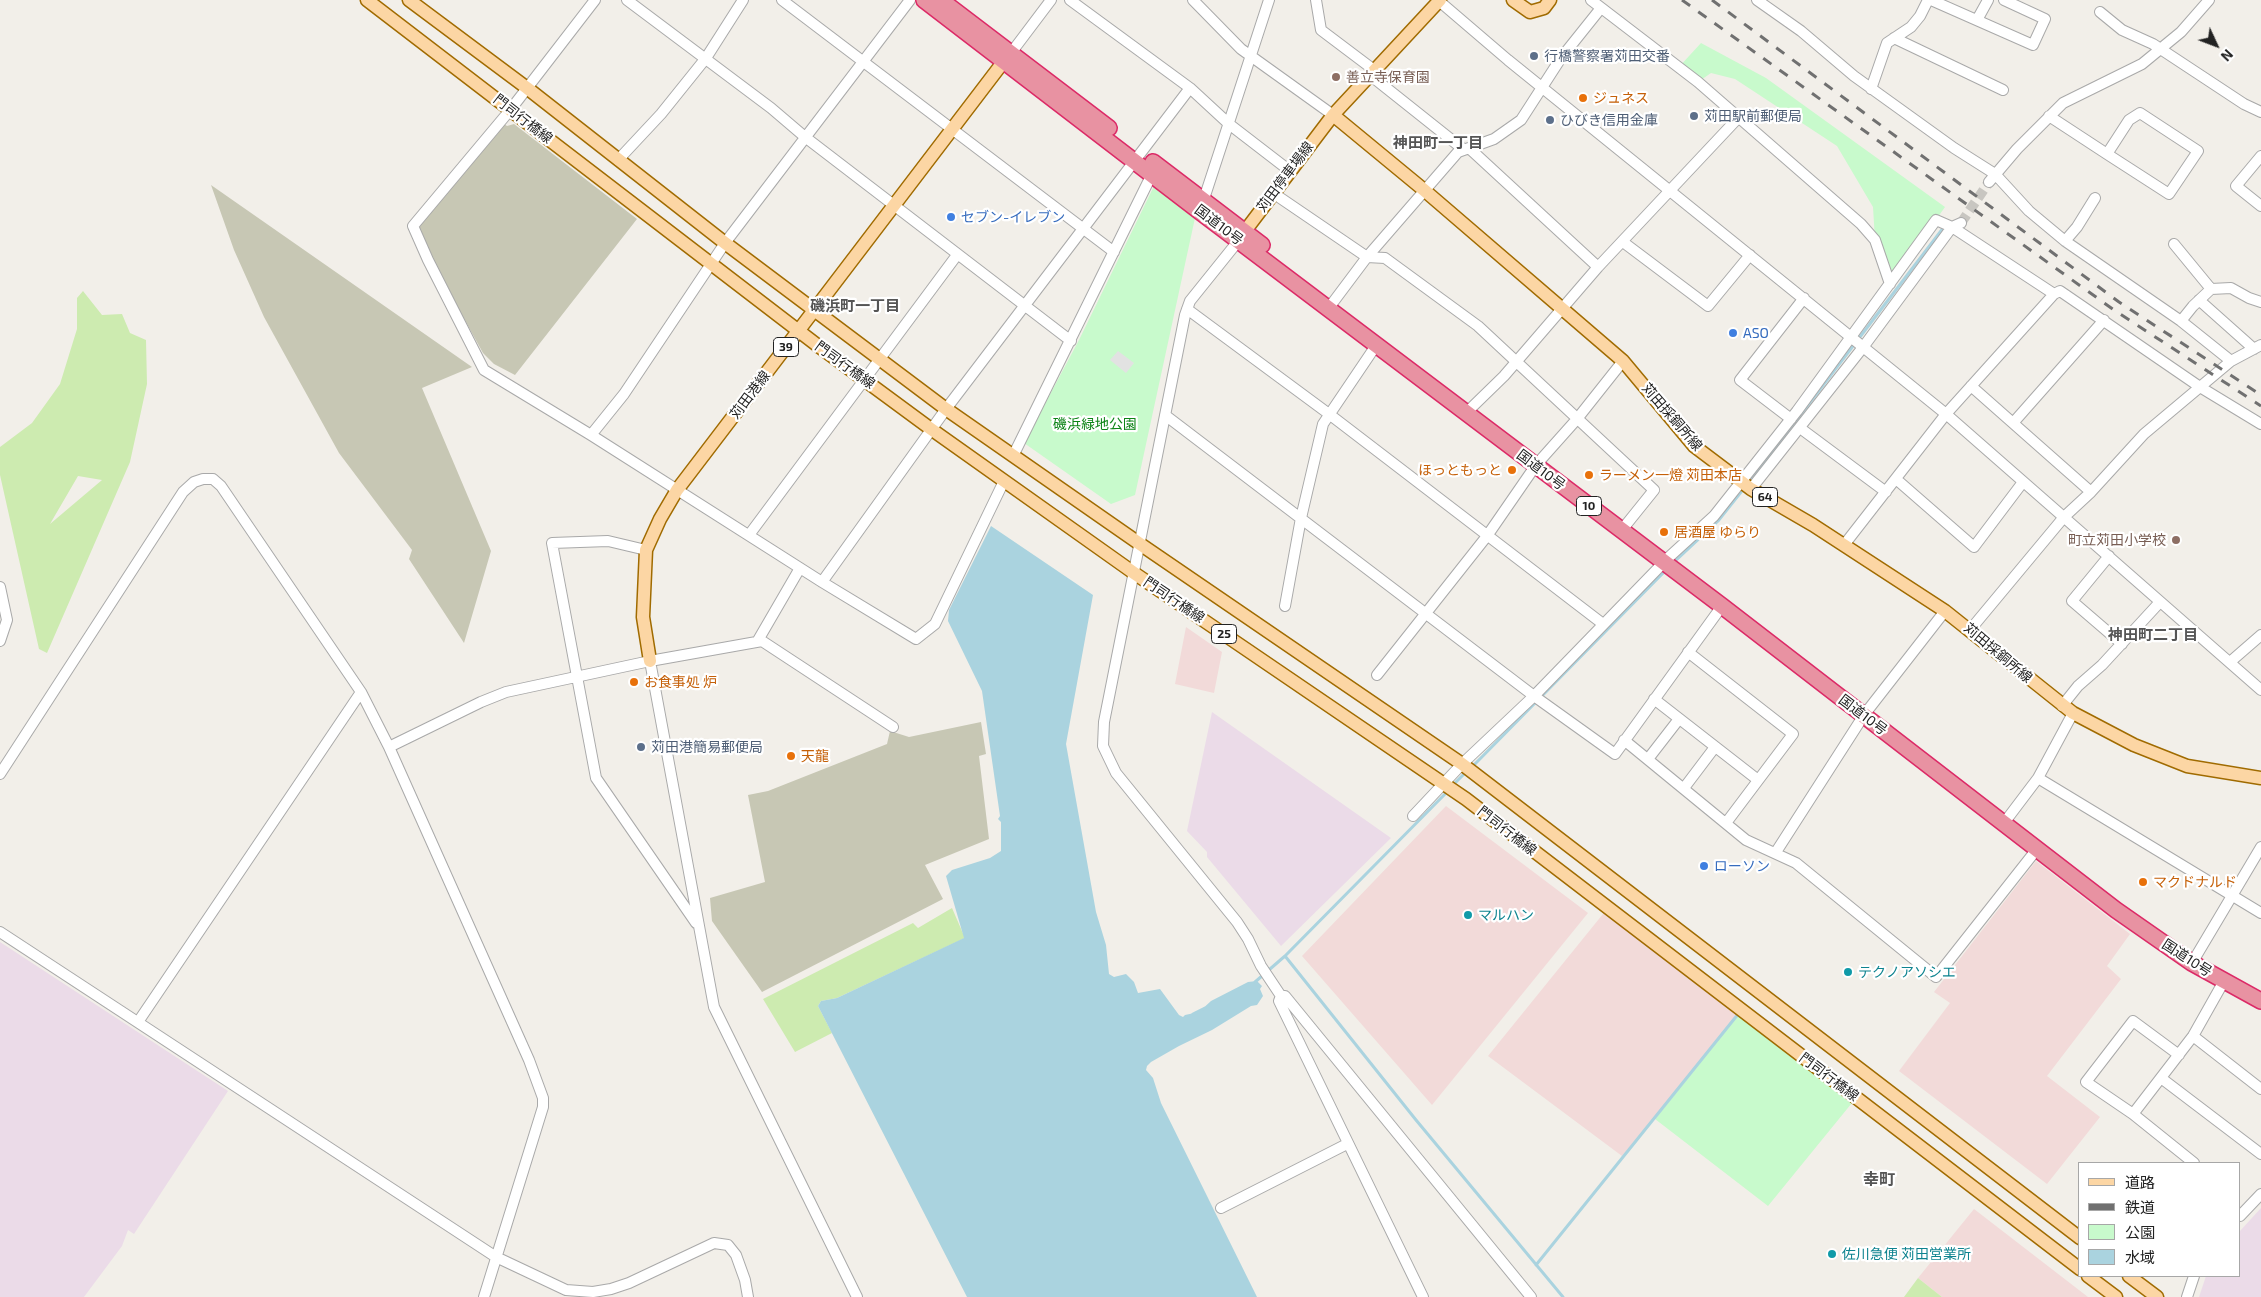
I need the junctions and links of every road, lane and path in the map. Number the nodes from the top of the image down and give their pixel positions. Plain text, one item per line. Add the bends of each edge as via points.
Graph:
1 (367, 0) edge
2 (409, 0) edge
3 (595, 0) edge
4 (627, 0) edge
5 (743, 0) edge
6 (782, 0) edge
7 (910, 0) edge
8 (924, 0) edge
9 (941, 0) edge
10 (1050, 0) edge
11 (1070, 0) edge
12 (1193, 0) edge
13 (1269, 0) edge
14 (1316, 0) edge
15 (1439, 0) edge
16 (1514, 0) edge
17 (1550, 0) edge
18 (1591, 0) edge
19 (1757, 0) edge
20 (1928, 0) edge
21 (1932, 0) edge
22 (1988, 0) edge
23 (2004, 0) edge
24 (2209, 0) edge
25 (1601, 8) junction
26 (2100, 12) dead end
27 (1978, 20) junction
28 (1894, 38) junction
29 (2161, 50) junction
30 (1251, 55) junction
31 (1008, 57) junction
32 (706, 58) junction
33 (863, 62) junction
34 (1372, 73) junction
35 (527, 88) junction
36 (1190, 88) junction
37 (1542, 88) junction
38 (1871, 89) junction
39 (2003, 90) dead end
40 (511, 109) junction
41 (2261, 112) edge
42 (1333, 115) junction
43 (2049, 116) junction
44 (1740, 117) junction
45 (1229, 124) junction
46 (952, 131) junction
47 (805, 137) junction
48 (1466, 149) junction
49 (2106, 154) junction
50 (2261, 156) edge
51 (1138, 157) junction
52 (618, 160) junction
53 (1290, 170) junction
54 (1152, 174) junction
55 (1992, 178) junction
56 (1424, 190) junction
57 (1672, 192) junction
58 (1273, 193) junction
59 (2095, 198) dead end
60 (895, 206) junction
61 (1201, 206) junction
62 (2261, 206) edge
63 (1956, 225) junction
64 (1083, 230) junction
65 (1242, 236) junction
66 (2065, 241) junction
67 (1623, 242) junction
68 (725, 243) junction
69 (2174, 244) dead end
70 (1114, 252) junction
71 (957, 255) junction
72 (1750, 255) junction
73 (1367, 256) junction
74 (711, 264) junction
75 (1598, 268) junction
76 (1890, 284) junction
77 (2211, 289) junction
78 (2054, 294) junction
79 (1804, 298) junction
80 (2199, 300) junction
81 (2261, 302) edge
82 (1330, 304) junction
83 (1024, 306) junction
84 (1187, 309) junction
85 (815, 310) junction
86 (1563, 310) junction
87 (2104, 320) junction
88 (2181, 321) junction
89 (798, 331) junction
90 (1851, 336) junction
91 (1071, 341) junction
92 (1376, 344) junction
93 (1864, 346) junction
94 (2258, 347) edge
95 (879, 358) junction
96 (1517, 361) junction
97 (1623, 361) junction
98 (2231, 362) junction
99 (863, 379) junction
100 (1972, 386) junction
101 (2200, 387) junction
102 (946, 409) junction
103 (1469, 409) junction
104 (1329, 414) junction
105 (1946, 414) junction
106 (1165, 415) junction
107 (1577, 419) junction
108 (1791, 419) junction
109 (2013, 423) junction
110 (2261, 424) edge
111 (1800, 428) junction
112 (931, 429) junction
113 (591, 435) junction
114 (1013, 456) junction
115 (1539, 462) junction
116 (1896, 479) junction
117 (1004, 481) junction
118 (1740, 481) junction
119 (2023, 482) junction
120 (1751, 489) junction
121 (677, 490) junction
122 (1886, 492) junction
123 (2091, 492) junction
124 (2064, 516) junction
125 (1302, 518) junction
126 (1624, 528) junction
127 (749, 535) junction
128 (1487, 536) junction
129 (1140, 544) junction
130 (1844, 546) junction
131 (646, 550) junction
132 (2109, 556) junction
133 (1666, 560) junction
134 (800, 568) junction
135 (1134, 573) junction
136 (822, 582) junction
137 (0, 587) edge
138 (2160, 602) junction
139 (1285, 606) dead end
140 (1722, 606) junction
141 (1945, 611) junction
142 (1426, 612) junction
143 (1603, 624) junction
144 (1970, 630) junction
145 (2261, 635) edge
146 (0, 641) edge
147 (758, 642) junction
148 (2122, 644) junction
149 (1688, 652) junction
150 (650, 661) junction
151 (2230, 662) junction
152 (577, 675) junction
153 (1376, 676) dead end
154 (2261, 690) edge
155 (361, 692) junction
156 (1534, 696) junction
157 (1654, 700) junction
158 (2068, 709) junction
159 (1867, 712) junction
160 (1679, 719) junction
161 (893, 727) dead end
162 (1624, 740) junction
163 (1715, 747) junction
164 (389, 748) junction
165 (1648, 759) junction
166 (1462, 764) junction
167 (0, 774) edge
168 (2038, 778) junction
169 (2261, 778) edge
170 (1758, 780) junction
171 (1444, 783) junction
172 (1684, 788) junction
173 (1413, 816) dead end
174 (2006, 820) junction
175 (1726, 823) junction
176 (2037, 848) junction
177 (1776, 852) junction
178 (2259, 854) edge
179 (2231, 894) junction
180 (2261, 913) edge
181 (699, 928) junction
182 (0, 932) edge
183 (2194, 959) junction
184 (2224, 981) junction
185 (2261, 991) edge
186 (1281, 996) junction
187 (2261, 1001) edge
188 (138, 1022) junction
189 (2193, 1036) junction
190 (2179, 1055) junction
191 (2162, 1078) junction
192 (2261, 1089) edge
193 (2133, 1114) junction
194 (1347, 1144) junction
195 (2261, 1154) edge
196 (2193, 1162) edge
197 (2261, 1194) edge
198 (2241, 1201) edge
199 (2249, 1207) junction
200 (1221, 1208) dead end
201 (2241, 1215) edge
202 (2078, 1236) edge
203 (496, 1258) junction
204 (2078, 1267) edge
205 (2089, 1277) edge
206 (2130, 1277) edge
207 (2194, 1277) edge
208 (484, 1297) edge
209 (748, 1297) edge
210 (857, 1297) edge
211 (1423, 1297) edge
212 (1531, 1297) edge
213 (2116, 1297) edge
214 (2157, 1297) edge
215 (2187, 1297) edge

1 - 40 main road, 門司行橋線 / 25
2 - 35 main road, 門司行橋線 / 25
3 - 35 street
4 - 32 street
5 - 32 street
6 - 33 street
7 - 33 street
8 - 31 highway, 国道10号 / 10
9 - 31 highway, 国道10号 / 10
10 - 31 street
11 - 36 street
12 - 30 street via 1241,49
13 - 30 street
14 - 34 street via 1321,30
15 - 34 main road
15 - 37 street
16 - 17 main road via 1533,12 1544,8
18 - 25 street
19 - 38 street via 1801,31
20 - 28 street via 1912,27
21 - 27 street
22 - 27 street
23 - 27 street via 2045,19 2033,45
24 - 29 street
25 - 37 street via 1568,48
25 - 44 street
26 - 29 street via 2122,30
28 - 38 street via 1887,43
28 - 39 street
29 - 41 street
29 - 43 street via 2142,64 2063,102
30 - 42 street
30 - 45 street
31 - 46 main road, 苅田港線 / 39
31 - 51 highway, 国道10号 / 10
32 - 47 street
32 - 52 street via 661,114
33 - 46 street
33 - 47 street
34 - 42 main road
34 - 48 street
35 - 40 street
35 - 52 main road, 門司行橋線 / 25
36 - 45 street
36 - 51 street
37 - 48 street via 1514,127 1494,139
37 - 57 street
38 - 55 street
40 - 74 main road, 門司行橋線 / 25
40 - 113 street via 413,226 484,370
42 - 53 main road, 苅田停車場線
42 - 56 main road, 苅田採銅所線 / 64
43 - 49 street
43 - 55 street
44 - 57 street
44 - 76 street via 1861,224 1875,240
45 - 53 street
45 - 61 street
46 - 60 main road, 苅田港線 / 39
46 - 64 street
47 - 60 street
47 - 68 street
48 - 56 street via 1458,152
48 - 75 street
49 - 49 street via 2129,120 2140,113 2198,151 2168,194
50 - 62 street via 2236,186
51 - 54 highway, 国道10号 / 10
51 - 61 highway, 国道10号 / 10
51 - 64 street
52 - 68 main road, 門司行橋線 / 25
53 - 58 main road, 苅田停車場線
54 - 61 highway, 国道10号 / 10
54 - 70 street
55 - 66 street
56 - 73 street
56 - 86 main road, 苅田採銅所線 / 64
57 - 67 street
57 - 72 street
58 - 65 main road, 苅田停車場線
58 - 73 street
59 - 66 street
60 - 71 street
60 - 85 main road, 苅田港線 / 39
61 - 65 highway, 国道10号 / 10
63 - 76 street via 1936,220
63 - 78 street
63 - 93 street
64 - 70 street
64 - 83 street
65 - 82 highway, 国道10号 / 10
65 - 84 street
66 - 88 street
67 - 72 street via 1708,306
67 - 75 street
68 - 74 street
68 - 85 main road, 門司行橋線 / 25
69 - 77 street
70 - 91 street
71 - 83 street
71 - 95 street
72 - 79 street
73 - 82 street
73 - 96 street via 1385,258 1478,326
74 - 89 main road, 門司行橋線 / 25
74 - 113 street via 624,394
75 - 86 street
76 - 90 street
77 - 80 street
77 - 81 street via 2230,288
78 - 87 street via 2060,291
78 - 100 street
79 - 90 street
79 - 108 street via 1740,380
80 - 88 street
80 - 94 street
82 - 92 highway, 国道10号 / 10
82 - 103 highway, 国道10号 / 10
83 - 91 street
83 - 102 street
84 - 104 street
84 - 106 street
85 - 89 main road, 苅田港線 / 39
85 - 95 main road, 門司行橋線 / 25
86 - 96 street
86 - 97 main road, 苅田採銅所線 / 64
87 - 101 street
87 - 109 street
88 - 98 street
89 - 99 main road, 門司行橋線 / 25
89 - 121 main road, 苅田港線 / 39
90 - 93 street
90 - 108 street
91 - 114 street
92 - 103 highway, 国道10号 / 10
92 - 104 street
93 - 105 street
93 - 111 street
94 - 98 street
95 - 99 street
95 - 102 main road, 門司行橋線 / 25
96 - 103 street
96 - 107 street
97 - 107 street
97 - 118 main road, 苅田採銅所線 / 64 via 1694,446
98 - 101 street
99 - 112 main road, 門司行橋線 / 25
99 - 127 street
100 - 105 street
100 - 109 street
101 - 110 street
101 - 123 street via 2144,434
102 - 112 street
102 - 114 main road, 門司行橋線 / 25
103 - 115 highway, 国道10号 / 10
104 - 125 street via 1323,424
104 - 128 street
105 - 116 street
105 - 119 street
106 - 125 street
106 - 129 street
107 - 115 street
107 - 126 street via 1654,490
108 - 118 street
109 - 123 street
111 - 120 street
111 - 122 street
112 - 117 main road, 門司行橋線 / 25
112 - 136 street
113 - 121 street
114 - 129 main road, 門司行橋線 / 25
115 - 126 highway, 国道10号 / 10
115 - 128 street
116 - 119 street via 1974,547
116 - 122 street
117 - 135 main road, 門司行橋線 / 25
117 - 136 street via 935,624 916,639
118 - 120 main road, 苅田採銅所線 / 64
118 - 133 street via 1714,516
119 - 124 street
120 - 130 main road, 苅田採銅所線 / 64
121 - 127 street
121 - 131 main road, 苅田港線 / 39
122 - 130 street
123 - 124 street
124 - 132 street
124 - 144 street
125 - 139 street
125 - 142 street
126 - 133 highway, 国道10号 / 10
127 - 134 street
128 - 142 street
128 - 143 street
129 - 135 street
129 - 166 main road, 門司行橋線 / 25
130 - 141 main road, 苅田採銅所線 / 64
131 - 150 main road, 苅田港線 / 39 via 643,617
131 - 152 street via 608,541 552,543
132 - 138 street
132 - 148 street via 2072,601
133 - 140 highway, 国道10号 / 10
133 - 143 street
133 - 159 highway, 国道10号 / 10
134 - 136 street
134 - 147 street
135 - 171 main road, 門司行橋線 / 25
135 - 186 street via 1104,722 1103,746 1116,773 1237,922
137 - 146 street via 7,620
138 - 148 street
138 - 151 street
140 - 149 street
140 - 159 highway, 国道10号 / 10
141 - 144 main road, 苅田採銅所線 / 64
141 - 159 street
142 - 153 street
142 - 156 street
143 - 156 street
144 - 158 main road, 苅田採銅所線 / 64
145 - 151 street
147 - 150 street
147 - 161 street via 762,641
148 - 158 street via 2078,686
149 - 157 street
149 - 170 street via 1793,734
150 - 152 street
150 - 181 street
151 - 154 street
152 - 164 street via 506,692
152 - 181 street via 596,778
155 - 164 street
155 - 167 street via 220,486 213,479 203,479 183,492
155 - 188 street
156 - 162 street via 1614,754
156 - 166 street
157 - 160 street
157 - 162 street
158 - 168 street
158 - 169 main road, 苅田採銅所線 / 64 via 2134,745 2187,766
159 - 174 highway, 国道10号 / 10
159 - 177 street
160 - 163 street
160 - 165 street
162 - 165 street
163 - 170 street
163 - 172 street
164 - 203 street via 543,1098 543,1107
165 - 172 street
166 - 171 street
166 - 202 main road, 門司行橋線 / 25
168 - 174 street
168 - 179 street
170 - 175 street
171 - 173 street
171 - 204 main road, 門司行橋線 / 25
172 - 175 street
174 - 176 highway, 国道10号 / 10
174 - 183 highway, 国道10号 / 10
175 - 177 street via 1746,840
176 - 177 street via 1936,977 1796,863
176 - 183 highway, 国道10号 / 10 via 2116,910
178 - 179 street
179 - 180 street
179 - 183 street
181 - 210 street via 714,1006
182 - 188 street
183 - 184 highway, 国道10号 / 10
183 - 185 highway, 国道10号 / 10
184 - 187 highway, 国道10号 / 10
184 - 189 street
186 - 194 street via 1278,1001
186 - 212 street via 1286,996
188 - 203 street
189 - 190 street
189 - 192 street
190 - 191 street
190 - 193 street via 2133,1021 2086,1082
191 - 193 street
191 - 195 street
193 - 196 street
194 - 200 street
194 - 211 street
197 - 199 street
198 - 199 street
199 - 201 street
203 - 208 street
203 - 209 street via 566,1290 593,1292 629,1282 714,1243 728,1245 736,1255
205 - 213 main road
206 - 214 main road
207 - 215 street

